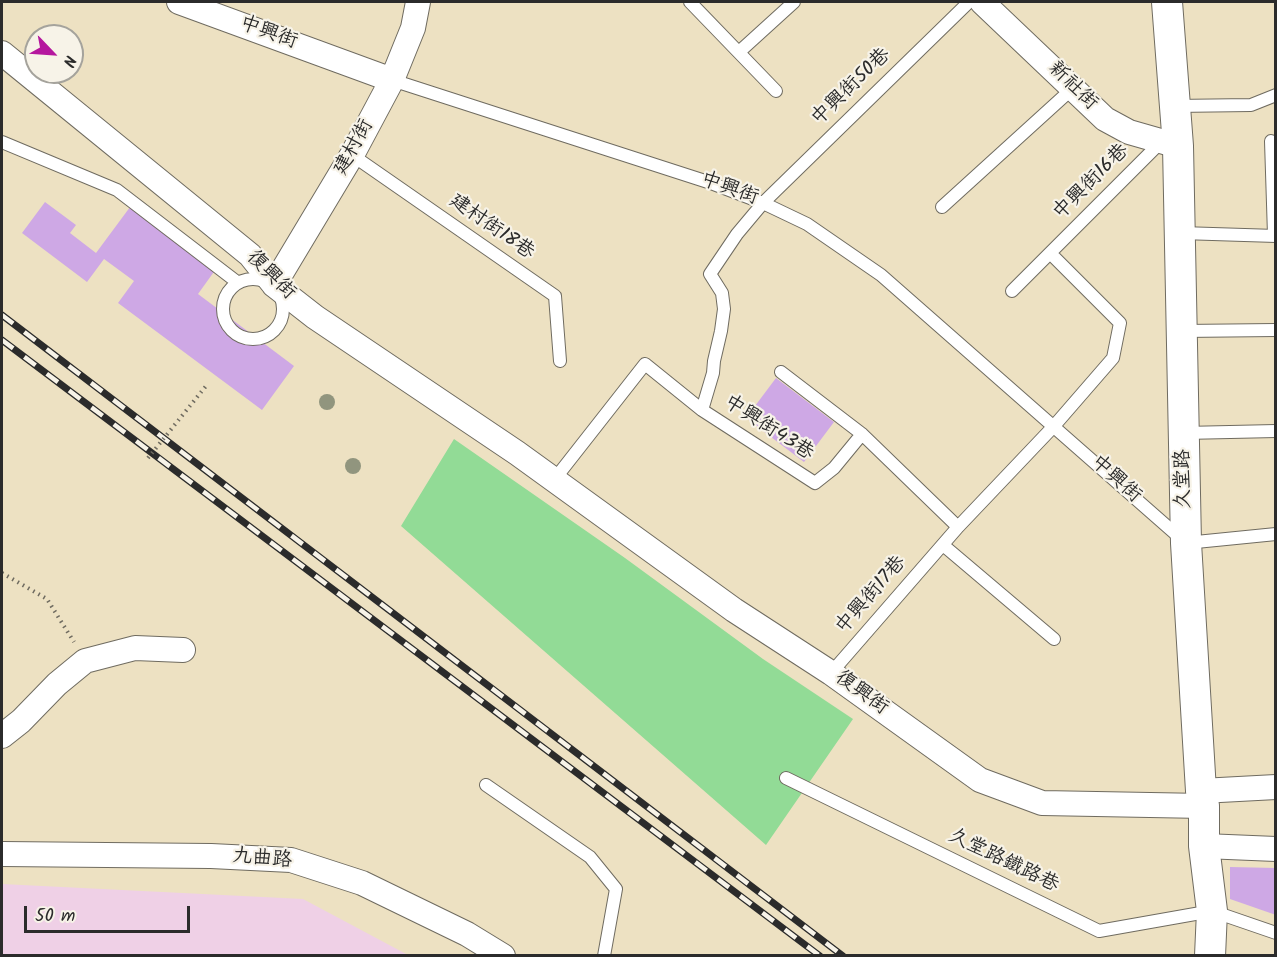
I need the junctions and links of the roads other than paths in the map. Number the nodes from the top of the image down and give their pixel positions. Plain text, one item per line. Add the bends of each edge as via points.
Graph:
1 (179, 2) edge
2 (418, 2) edge
3 (690, 2) edge
4 (794, 2) edge
5 (969, 2) edge
6 (982, 2) edge
7 (1167, 2) edge
8 (739, 52) junction
9 (2, 53) edge
10 (392, 80) junction
11 (1073, 88) junction
12 (777, 91) dead end
13 (1275, 95) edge
14 (1174, 106) junction
15 (1271, 141) dead end
16 (2, 142) edge
17 (1170, 144) junction
18 (352, 155) junction
19 (763, 202) junction
20 (942, 207) dead end
21 (1180, 233) junction
22 (1275, 236) edge
23 (1050, 253) junction
24 (237, 282) junction
25 (274, 285) junction
26 (1012, 291) dead end
27 (1275, 330) edge
28 (1182, 331) junction
29 (560, 361) dead end
30 (781, 372) dead end
31 (702, 410) junction
32 (1054, 426) junction
33 (1275, 431) edge
34 (1184, 433) junction
35 (862, 434) junction
36 (554, 480) junction
37 (958, 527) junction
38 (1275, 534) edge
39 (1186, 543) junction
40 (943, 545) junction
41 (1054, 639) dead end
42 (183, 650) dead end
43 (831, 673) junction
44 (2, 736) edge
45 (786, 778) dead end
46 (486, 785) dead end
47 (1275, 787) edge
48 (1202, 799) junction
49 (1204, 846) junction
50 (1275, 849) edge
51 (2, 854) edge
52 (1212, 910) junction
53 (1275, 933) edge
54 (1210, 955) edge
55 (503, 956) edge
56 (604, 956) edge

1 - 10 street, 中興街
2 - 10 street, 建村街 via 413,28
3 - 8 lane
4 - 8 lane
5 - 19 lane, 中興街50巷
6 - 11 street, 新社街
7 - 14 street, 久堂路
8 - 12 lane
9 - 25 street, 復興街 via 250,255
10 - 18 street, 建村街
10 - 19 lane, 中興街
11 - 17 street, 新社街 via 1105,119 1129,132
11 - 20 lane
13 - 14 lane via 1251,105
14 - 17 street, 久堂路
15 - 22 lane
16 - 24 lane via 117,190
17 - 21 street, 久堂路
17 - 23 lane, 中興街16巷
18 - 25 street, 建村街
18 - 29 lane, 建村街18巷 via 555,296
19 - 31 lane, 中興街50巷 via 710,274 722,293 724,309
19 - 32 lane, 中興街 via 807,224 881,275
21 - 22 lane
21 - 28 street, 久堂路
23 - 26 lane, 中興街16巷
23 - 32 lane via 1120,323 1113,357
24 - 25 lane via 256,278
24 - 25 lane via 225,297 223,316 233,333 250,340 269,336 282,321 284,302
25 - 36 street, 復興街 via 315,318
27 - 28 lane
28 - 34 street, 久堂路
30 - 35 lane
31 - 35 lane, 中興街43巷 via 815,483 834,468
31 - 36 lane via 645,364
32 - 37 lane, 中興街17巷
32 - 39 lane, 中興街
33 - 34 lane
34 - 39 street, 久堂路
35 - 37 lane
36 - 43 street, 復興街 via 734,610
37 - 40 lane, 中興街17巷
38 - 39 lane
39 - 48 street, 久堂路
40 - 41 lane
40 - 43 lane, 中興街17巷
42 - 44 street via 135,648 85,661
43 - 48 street, 復興街 via 980,780 1042,803
45 - 52 lane, 久堂路鐵路巷 via 1099,931
46 - 56 lane via 590,857 616,889
47 - 48 street, 復興街
48 - 49 street, 久堂路
49 - 50 street
49 - 52 street, 久堂路
51 - 55 street, 九曲路 via 211,856 291,861 362,884 467,934
52 - 53 lane
52 - 54 street, 久堂路

